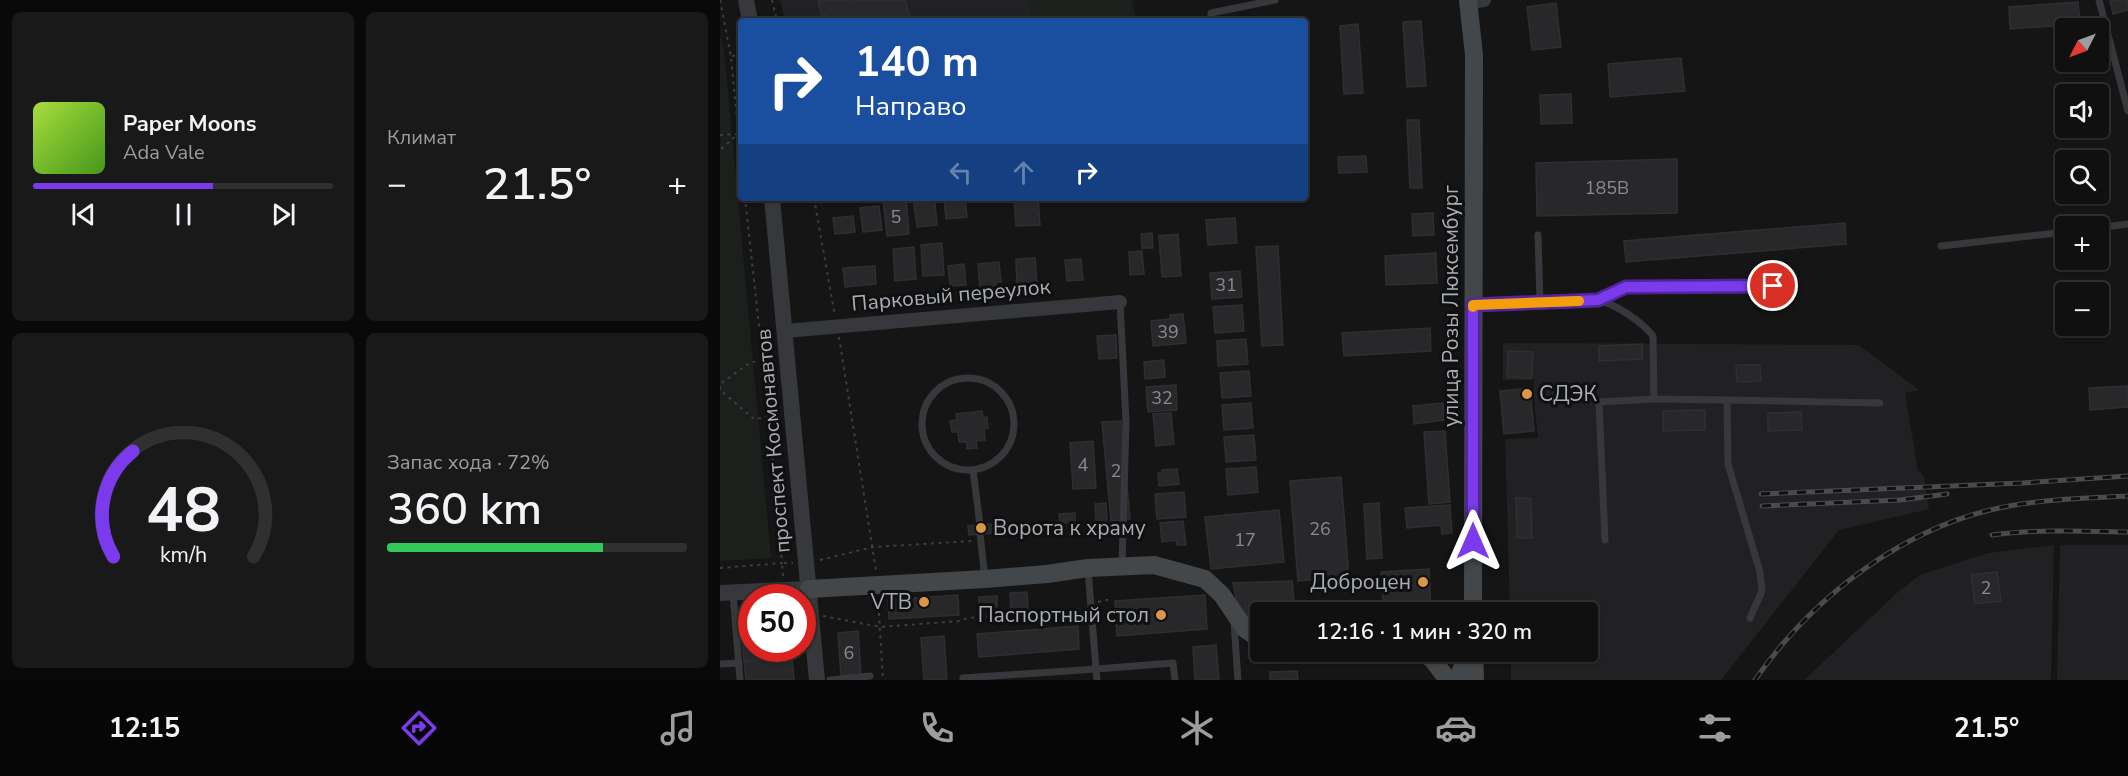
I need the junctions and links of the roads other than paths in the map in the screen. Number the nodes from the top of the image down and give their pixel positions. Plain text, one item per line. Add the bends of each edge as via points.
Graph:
1 (746, 0) edge
2 (1275, 0) edge
3 (2098, 0) edge
4 (1474, 1) edge
5 (749, 18) edge
6 (1211, 18) edge
7 (2128, 111) edge
8 (772, 201) edge
9 (2128, 224) edge
10 (2109, 227) edge
11 (2055, 233) edge
12 (1538, 235) dead end
13 (1941, 246) dead end
14 (1773, 286) dead end
15 (1598, 300) junction
16 (1120, 302) joint
17 (1540, 302) junction
18 (1473, 305) junction
19 (785, 331) junction
20 (1654, 399) junction
21 (1727, 400) junction
22 (1880, 403) dead end
23 (973, 470) junction
24 (980, 525) dead end
25 (981, 537) road end
26 (1605, 540) dead end
27 (1122, 566) junction
28 (1088, 568) junction
29 (985, 579) junction
30 (809, 584) edge
31 (816, 589) edge
32 (726, 592) edge
33 (1473, 602) edge
34 (1233, 614) junction
35 (1750, 618) dead end
36 (1250, 632) edge
37 (816, 662) edge
38 (1423, 662) edge
39 (1434, 662) edge
40 (1464, 662) edge
41 (1474, 662) edge
42 (739, 663) junction
43 (720, 664) edge
44 (1096, 669) junction
45 (870, 676) dead end
46 (740, 680) edge
47 (817, 680) edge
48 (830, 680) edge
49 (963, 680) edge
50 (1097, 680) edge
51 (1175, 680) edge
52 (1238, 680) edge
53 (1429, 680) edge
54 (1448, 680) edge
55 (1457, 680) edge
56 (1475, 680) edge

1 - 5 street
2 - 6 lane via 1211,13
3 - 7 lane
4 - 18 main road, улица Розы Люксембург
8 - 19 street, проспект Космонавтов
9 - 10 lane
11 - 13 lane
12 - 17 lane
14 - 15 lane via 1626,287
15 - 17 lane
15 - 20 lane via 1647,328 1653,336
16 - 19 street, Парковый переулок
16 - 27 lane via 1126,422
17 - 18 lane
18 - 33 main road, улица Розы Люксембург
19 - 30 street, проспект Космонавтов
20 - 21 lane
20 - 26 lane via 1599,402
21 - 22 lane
21 - 35 lane via 1728,464 1760,572 1762,591
23 - 23 lane via 957,469 942,461 923,437 921,426 927,404 943,386 954,381 991,384 1008,400 1014,413 1006,452 994,462
23 - 24 lane
25 - 29 lane
27 - 28 main road
27 - 34 main road via 1154,565 1205,579 1222,595
28 - 29 main road
28 - 44 lane
29 - 31 main road
32 - 42 lane
34 - 36 main road
34 - 52 lane
37 - 47 street, проспект Космонавтов
38 - 53 main road
39 - 54 main road
40 - 55 main road
41 - 56 main road
42 - 43 lane
42 - 46 lane
44 - 49 lane
44 - 50 lane
44 - 51 lane via 1173,663
45 - 48 lane

